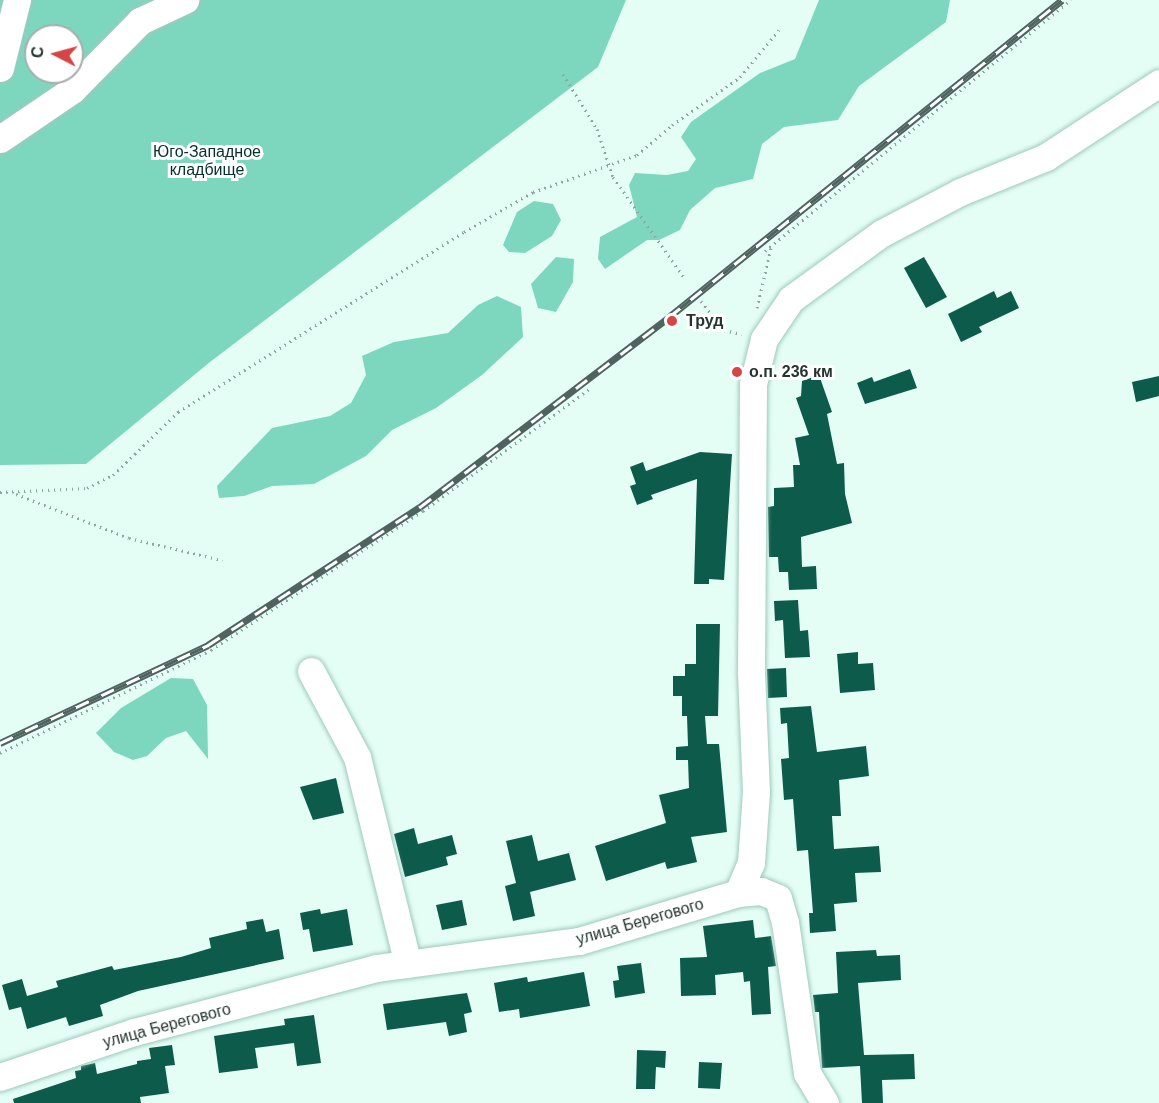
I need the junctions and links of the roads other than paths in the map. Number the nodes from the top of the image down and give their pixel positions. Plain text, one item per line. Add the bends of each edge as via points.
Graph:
1 (17, 0) edge
2 (185, 0) edge
3 (0, 68) edge
4 (1156, 91) edge
5 (0, 139) edge
6 (311, 671) dead end
7 (738, 894) junction
8 (408, 964) junction
9 (0, 1077) edge
10 (825, 1103) edge

1 - 3 street
2 - 5 street via 140,21 72,90
4 - 7 street via 1046,156 960,192 882,233 760,326 753,384 751,673 756,792 751,863
6 - 8 street via 357,757
7 - 8 street, улица Берегового via 579,941
7 - 10 street, улица Берегового via 761,891 778,898 807,1073
8 - 9 street, улица Берегового via 376,968 232,1010 134,1032

